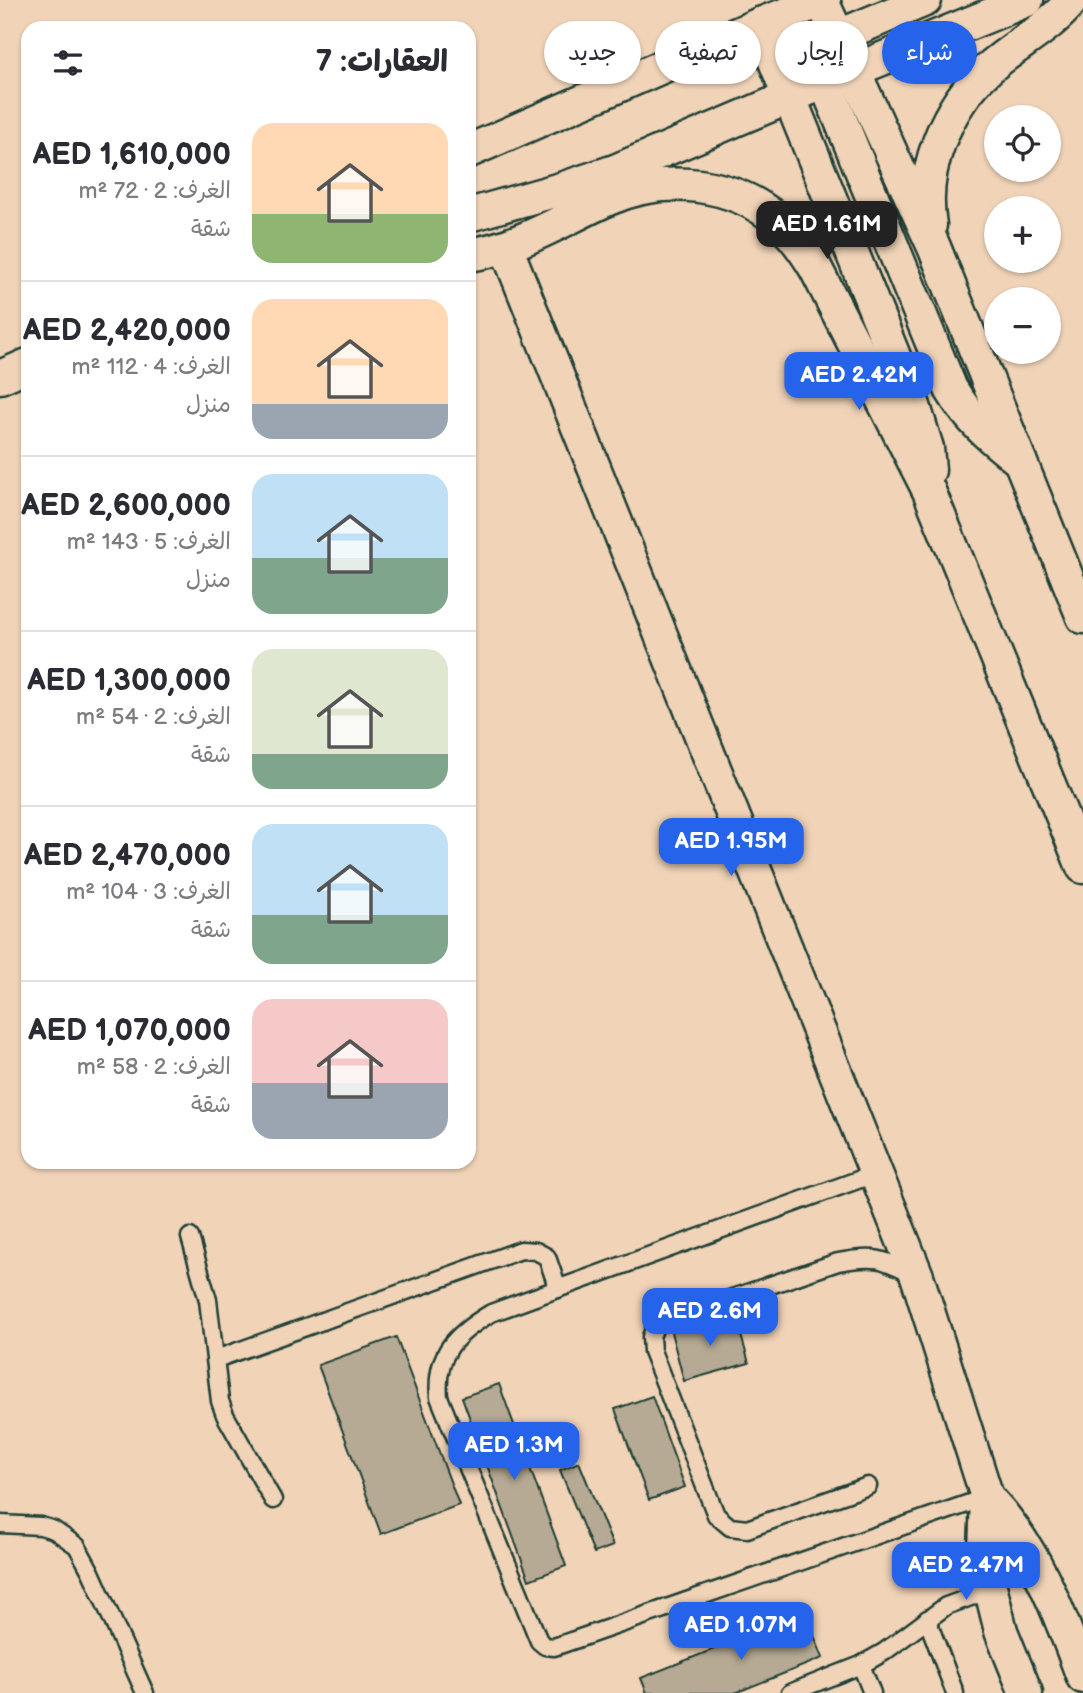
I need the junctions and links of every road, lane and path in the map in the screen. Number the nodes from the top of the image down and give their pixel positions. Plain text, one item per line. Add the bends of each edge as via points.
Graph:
1 (823, 0) edge
2 (925, 0) edge
3 (1027, 0) edge
4 (1072, 0) edge
5 (832, 21) edge
6 (761, 24) edge
7 (868, 24) edge
8 (761, 27) edge
9 (868, 64) edge
10 (655, 70) edge
11 (792, 84) edge
12 (820, 84) edge
13 (826, 84) edge
14 (862, 84) edge
15 (789, 97) junction
16 (476, 148) edge
17 (476, 213) edge
18 (506, 247) junction
19 (934, 247) junction
20 (476, 253) edge
21 (21, 368) edge
22 (0, 377) edge
23 (1021, 462) junction
24 (929, 491) junction
25 (1083, 617) edge
26 (1083, 867) edge
27 (877, 1173) junction
28 (190, 1237) dead end
29 (917, 1276) junction
30 (558, 1289) junction
31 (216, 1359) junction
32 (868, 1486) dead end
33 (987, 1497) junction
34 (273, 1500) dead end
35 (0, 1524) edge
36 (990, 1590) junction
37 (927, 1619) junction
38 (861, 1665) junction
39 (1083, 1677) edge
40 (145, 1693) edge
41 (790, 1693) edge
42 (872, 1693) edge
43 (955, 1693) edge
44 (1026, 1693) edge

1 - 5 street
1 - 6 street
2 - 7 street
3 - 9 street
4 - 19 street via 1055,19 989,68 953,112 932,164 928,192
8 - 15 street
10 - 16 street
11 - 15 street
12 - 15 street
13 - 23 street via 951,389 985,434
14 - 19 street
15 - 17 street via 615,171
15 - 24 street via 914,406 927,448
18 - 20 street
18 - 24 street via 637,188 698,185 755,204 800,243 816,269
18 - 27 street
19 - 23 street
21 - 22 street
23 - 25 street
24 - 26 street
27 - 29 street
27 - 30 lane
28 - 31 lane via 208,1300
29 - 32 lane via 881,1258 838,1262 656,1324 651,1338 652,1351 716,1515 730,1527 747,1529
29 - 33 street
30 - 31 lane via 547,1257 521,1250
30 - 33 lane via 491,1313 468,1327 452,1342 441,1362 438,1382 439,1397 539,1641 545,1646 568,1644
31 - 34 lane via 216,1386 225,1415
33 - 36 street via 985,1551
33 - 39 street via 1034,1559
35 - 40 lane via 48,1528 77,1546
36 - 37 lane via 963,1598
36 - 44 street
37 - 38 lane
37 - 43 lane
38 - 41 lane
38 - 42 lane

